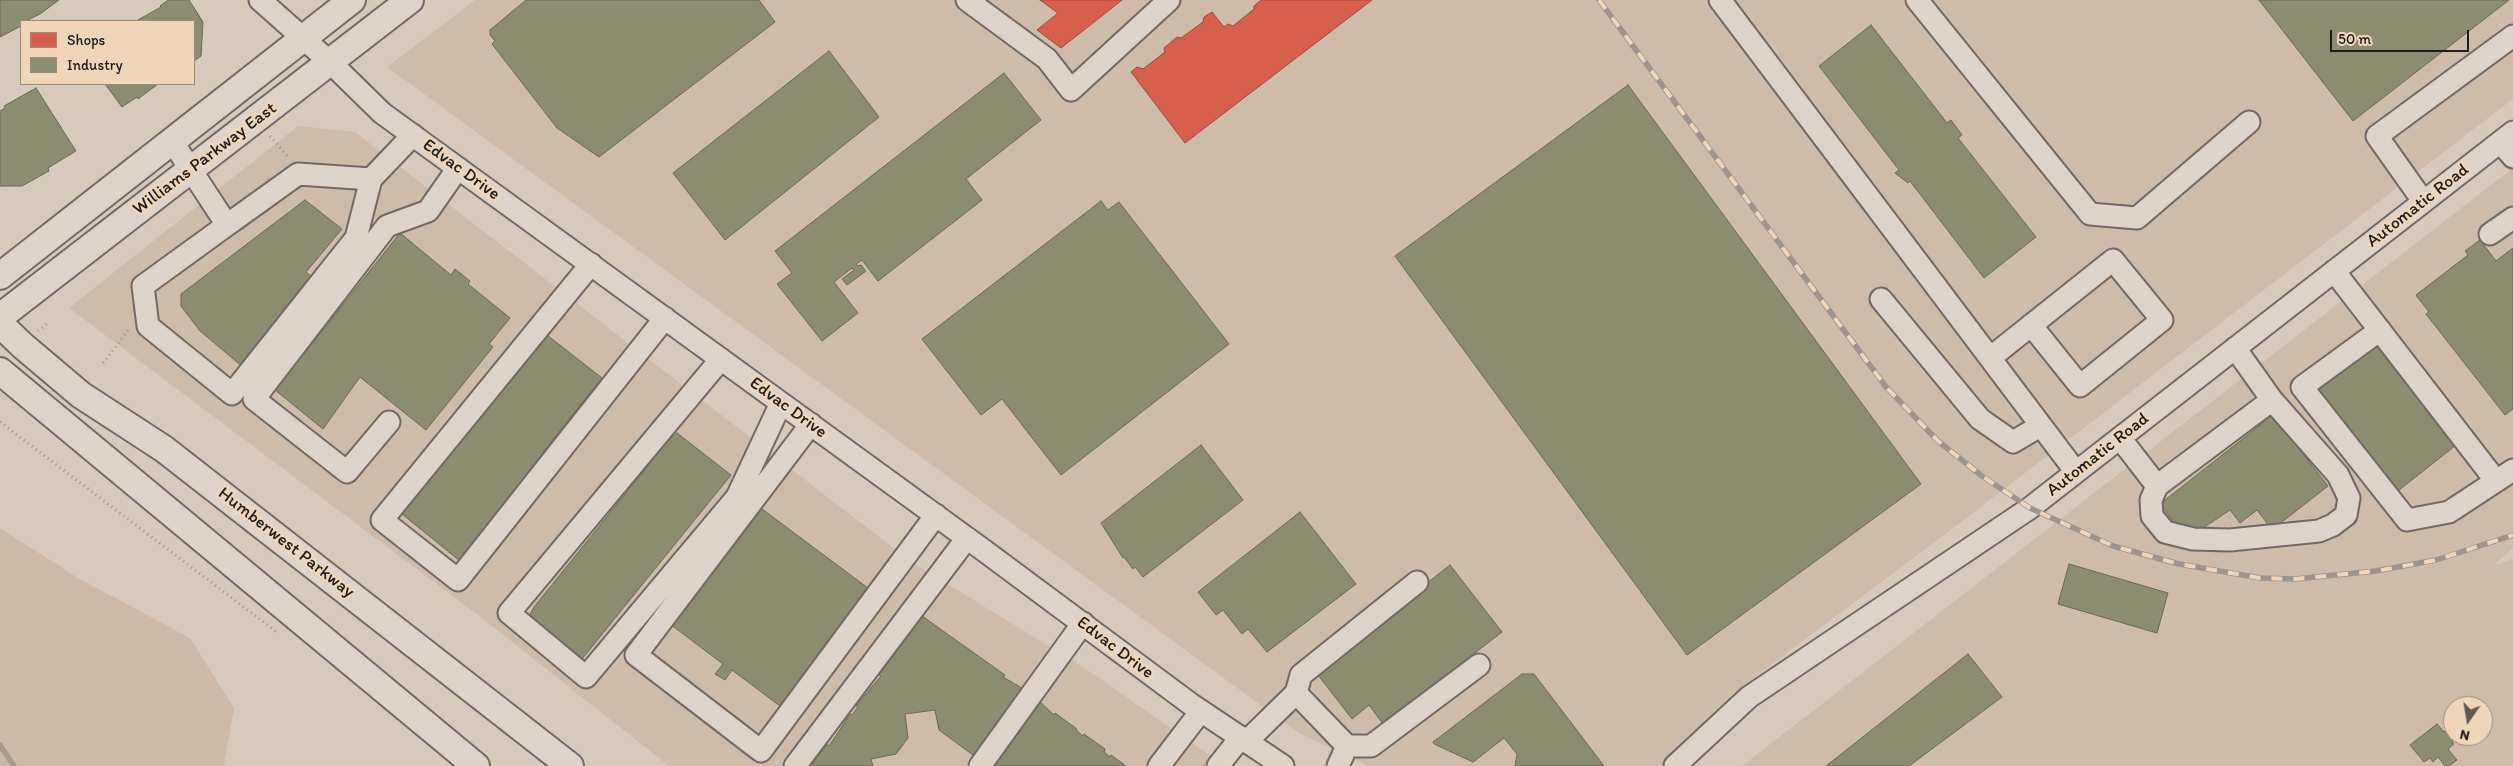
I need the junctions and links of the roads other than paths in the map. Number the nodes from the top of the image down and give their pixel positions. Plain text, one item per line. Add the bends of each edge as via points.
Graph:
1 (260, 0) edge
2 (352, 0) edge
3 (410, 0) edge
4 (966, 0) edge
5 (1169, 0) edge
6 (1720, 0) edge
7 (1917, 0) edge
8 (2513, 36) edge
9 (303, 38) junction
10 (331, 63) junction
11 (2249, 122) dead end
12 (413, 135) junction
13 (172, 141) junction
14 (2509, 144) edge
15 (458, 168) junction
16 (191, 170) junction
17 (371, 179) junction
18 (2423, 202) junction
19 (2513, 218) edge
20 (227, 225) junction
21 (2490, 234) dead end
22 (591, 264) junction
23 (2334, 271) junction
24 (0, 276) edge
25 (1881, 299) dead end
26 (0, 317) edge
27 (665, 318) junction
28 (0, 324) edge
29 (2031, 325) junction
30 (2380, 330) junction
31 (2235, 348) junction
32 (1990, 358) junction
33 (721, 359) junction
34 (0, 371) edge
35 (2272, 400) junction
36 (781, 403) junction
37 (389, 422) dead end
38 (811, 424) junction
39 (2040, 426) junction
40 (2120, 438) junction
41 (2076, 472) junction
42 (2505, 475) edge
43 (2157, 486) junction
44 (936, 515) junction
45 (967, 538) junction
46 (1417, 582) dead end
47 (1083, 624) junction
48 (1479, 665) dead end
49 (1296, 693) junction
50 (1201, 711) junction
51 (1244, 740) junction
52 (1347, 746) junction
53 (476, 766) edge
54 (570, 766) edge
55 (796, 766) edge
56 (980, 766) edge
57 (1159, 766) edge
58 (1218, 766) edge
59 (1283, 766) edge
60 (1338, 766) edge
61 (1675, 766) edge

1 - 9 street, Edvac Drive
2 - 9 main road, Williams Parkway East
3 - 10 main road, Williams Parkway East
4 - 5 street via 1047,59 1071,90
6 - 32 street
7 - 11 street via 2090,214 2137,218
8 - 18 street via 2377,136
9 - 10 street, Edvac Drive
9 - 13 main road, Williams Parkway East
10 - 12 street, Edvac Drive via 382,113
10 - 16 main road, Williams Parkway East
12 - 15 street, Edvac Drive
12 - 17 street
13 - 16 street
13 - 24 main road, Williams Parkway East
14 - 18 street, Automatic Road
15 - 22 street, Edvac Drive
15 - 37 street via 428,211 387,226 254,399 347,472
16 - 20 street
16 - 26 main road, Williams Parkway East
17 - 20 street via 298,174
17 - 20 street via 356,238 232,394 148,326 143,286
18 - 23 street, Automatic Road
19 - 21 street
22 - 27 street, Edvac Drive
22 - 27 street via 382,520 458,580
23 - 30 street
23 - 31 street, Automatic Road
25 - 39 street via 1980,420 2012,442
27 - 33 street, Edvac Drive
28 - 54 main road, Humberwest Parkway via 82,394 164,449
29 - 29 street via 2113,260 2162,320 2080,386
29 - 32 street
30 - 42 street
30 - 42 street via 2302,387 2407,520 2449,512
31 - 35 street
31 - 40 street, Automatic Road
32 - 39 street
33 - 36 street, Edvac Drive
33 - 36 street via 509,613 586,677 737,497
34 - 53 main road
35 - 43 street
35 - 43 street via 2338,475 2349,498 2346,514 2333,525 2319,531 2230,540 2180,538 2165,532 2152,516 2152,500
36 - 38 street, Edvac Drive
38 - 44 street, Edvac Drive
38 - 44 street via 636,655 762,751
39 - 41 street
40 - 41 street, Automatic Road
40 - 43 street
41 - 61 street, Automatic Road via 2030,508 1749,697
44 - 45 street, Edvac Drive
45 - 47 street, Edvac Drive
45 - 55 street
46 - 49 street via 1301,675
47 - 50 street, Edvac Drive
47 - 56 street
48 - 52 street via 1371,746
49 - 51 street
49 - 52 street
50 - 51 street, Edvac Drive
50 - 57 street
51 - 58 street
51 - 59 street, Edvac Drive
52 - 60 street

